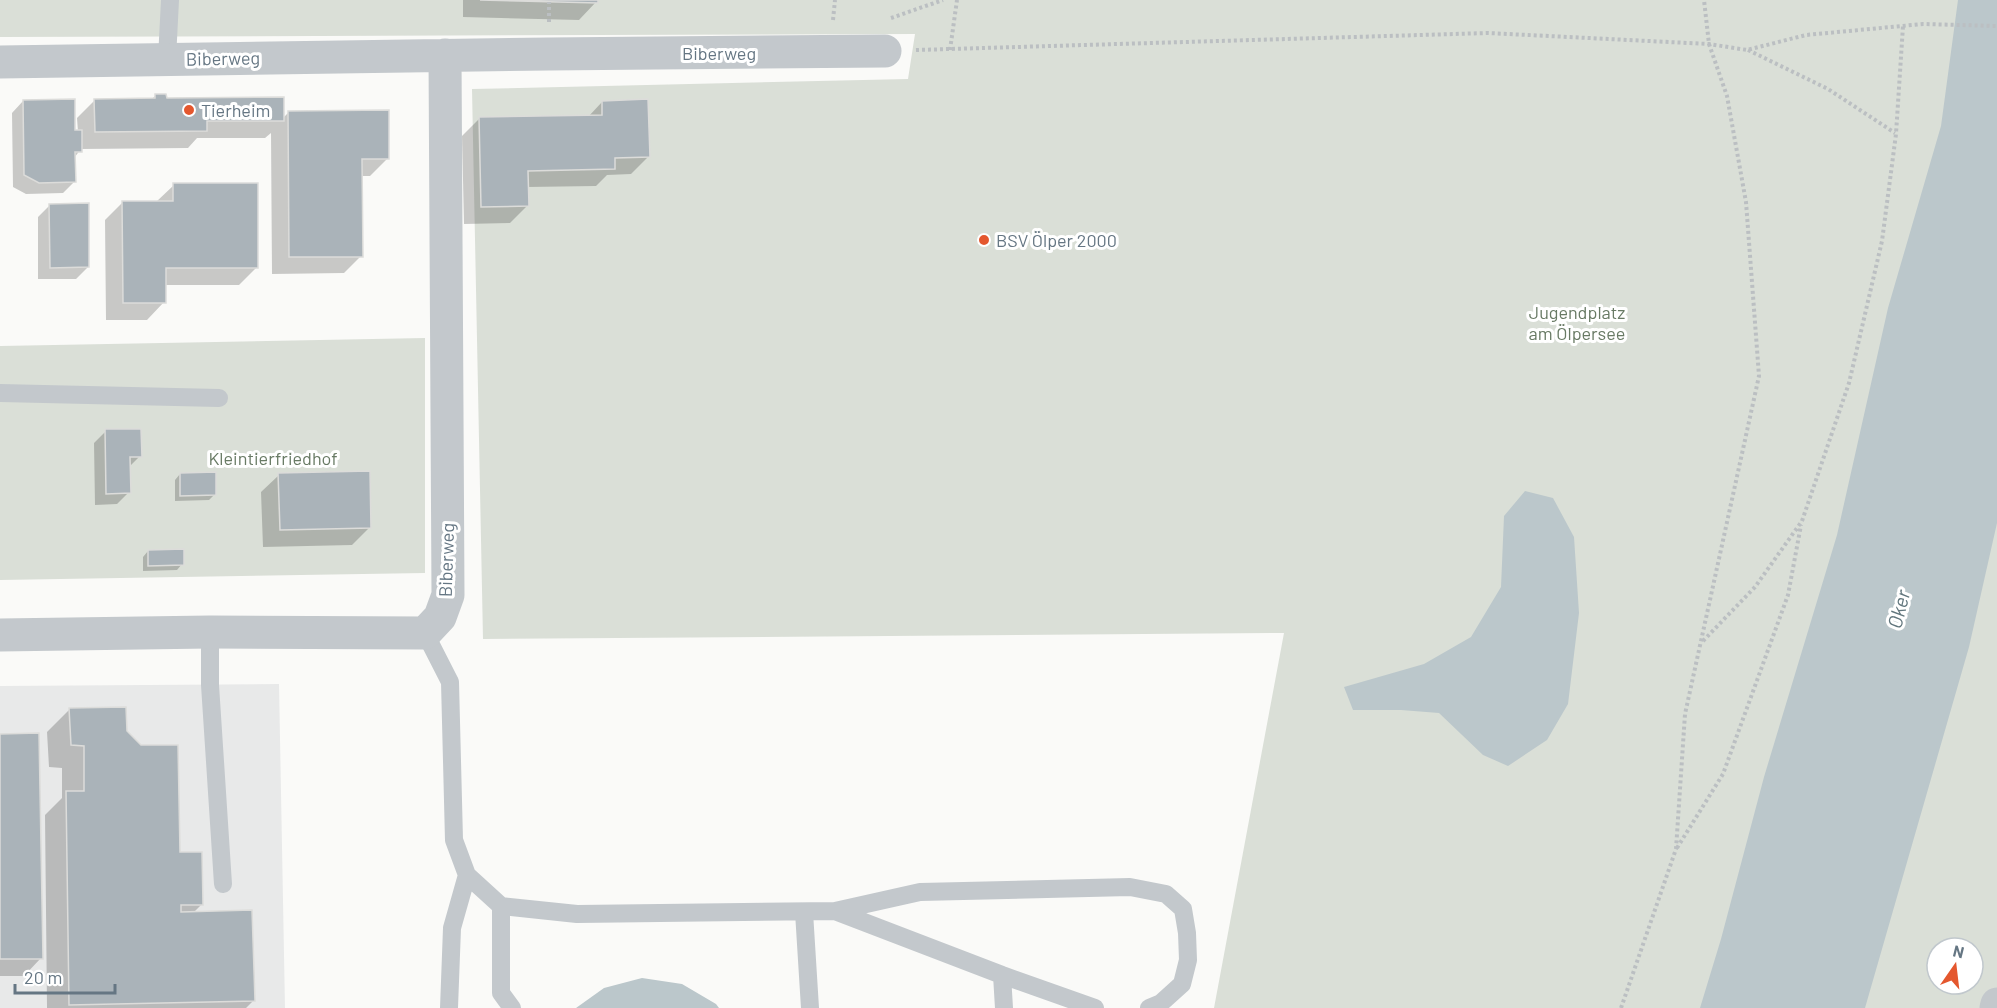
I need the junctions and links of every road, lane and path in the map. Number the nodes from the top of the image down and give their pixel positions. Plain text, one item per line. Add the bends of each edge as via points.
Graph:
1 (170, 0) edge
2 (957, 0) edge
3 (1704, 0) edge
4 (1904, 26) junction
5 (1997, 26) edge
6 (1710, 44) junction
7 (950, 50) junction
8 (1747, 50) junction
9 (885, 51) joint
10 (445, 56) junction
11 (167, 59) junction
12 (0, 62) edge
13 (1896, 134) junction
14 (0, 393) edge
15 (219, 398) dead end
16 (1802, 521) junction
17 (210, 632) junction
18 (425, 633) junction
19 (0, 635) edge
20 (1702, 641) junction
21 (1676, 849) junction
22 (467, 875) junction
23 (223, 884) dead end
24 (501, 906) junction
25 (835, 911) junction
26 (804, 912) junction
27 (1002, 975) junction
28 (449, 1008) edge
29 (512, 1008) edge
30 (810, 1008) edge
31 (1004, 1008) edge
32 (1095, 1008) edge
33 (1149, 1008) edge
34 (1621, 1008) edge

1 - 11 lane
2 - 7 path
3 - 6 path
4 - 5 path
4 - 8 path via 1806,35
4 - 13 path
6 - 7 path via 1488,33
6 - 8 path
6 - 20 path via 1727,96 1746,202 1759,376
7 - 9 path
8 - 13 path via 1828,89
9 - 10 street, Biberweg
10 - 11 street, Biberweg
10 - 18 street, Biberweg via 448,595 440,617
11 - 12 street, Biberweg
13 - 16 path via 1882,241 1849,383
14 - 15 lane
16 - 20 path via 1755,587
16 - 21 path via 1788,595 1727,764
17 - 18 street
17 - 19 street
17 - 23 lane
18 - 22 lane via 450,682 454,840
20 - 21 path via 1684,714
21 - 34 path
22 - 24 lane
22 - 28 lane via 452,927
24 - 26 lane via 577,914
24 - 29 lane via 501,993
25 - 26 lane
25 - 27 lane
25 - 33 lane via 920,892 1130,887 1166,894 1183,909 1188,960 1182,984 1161,1003
26 - 30 lane
27 - 31 lane
27 - 32 lane

